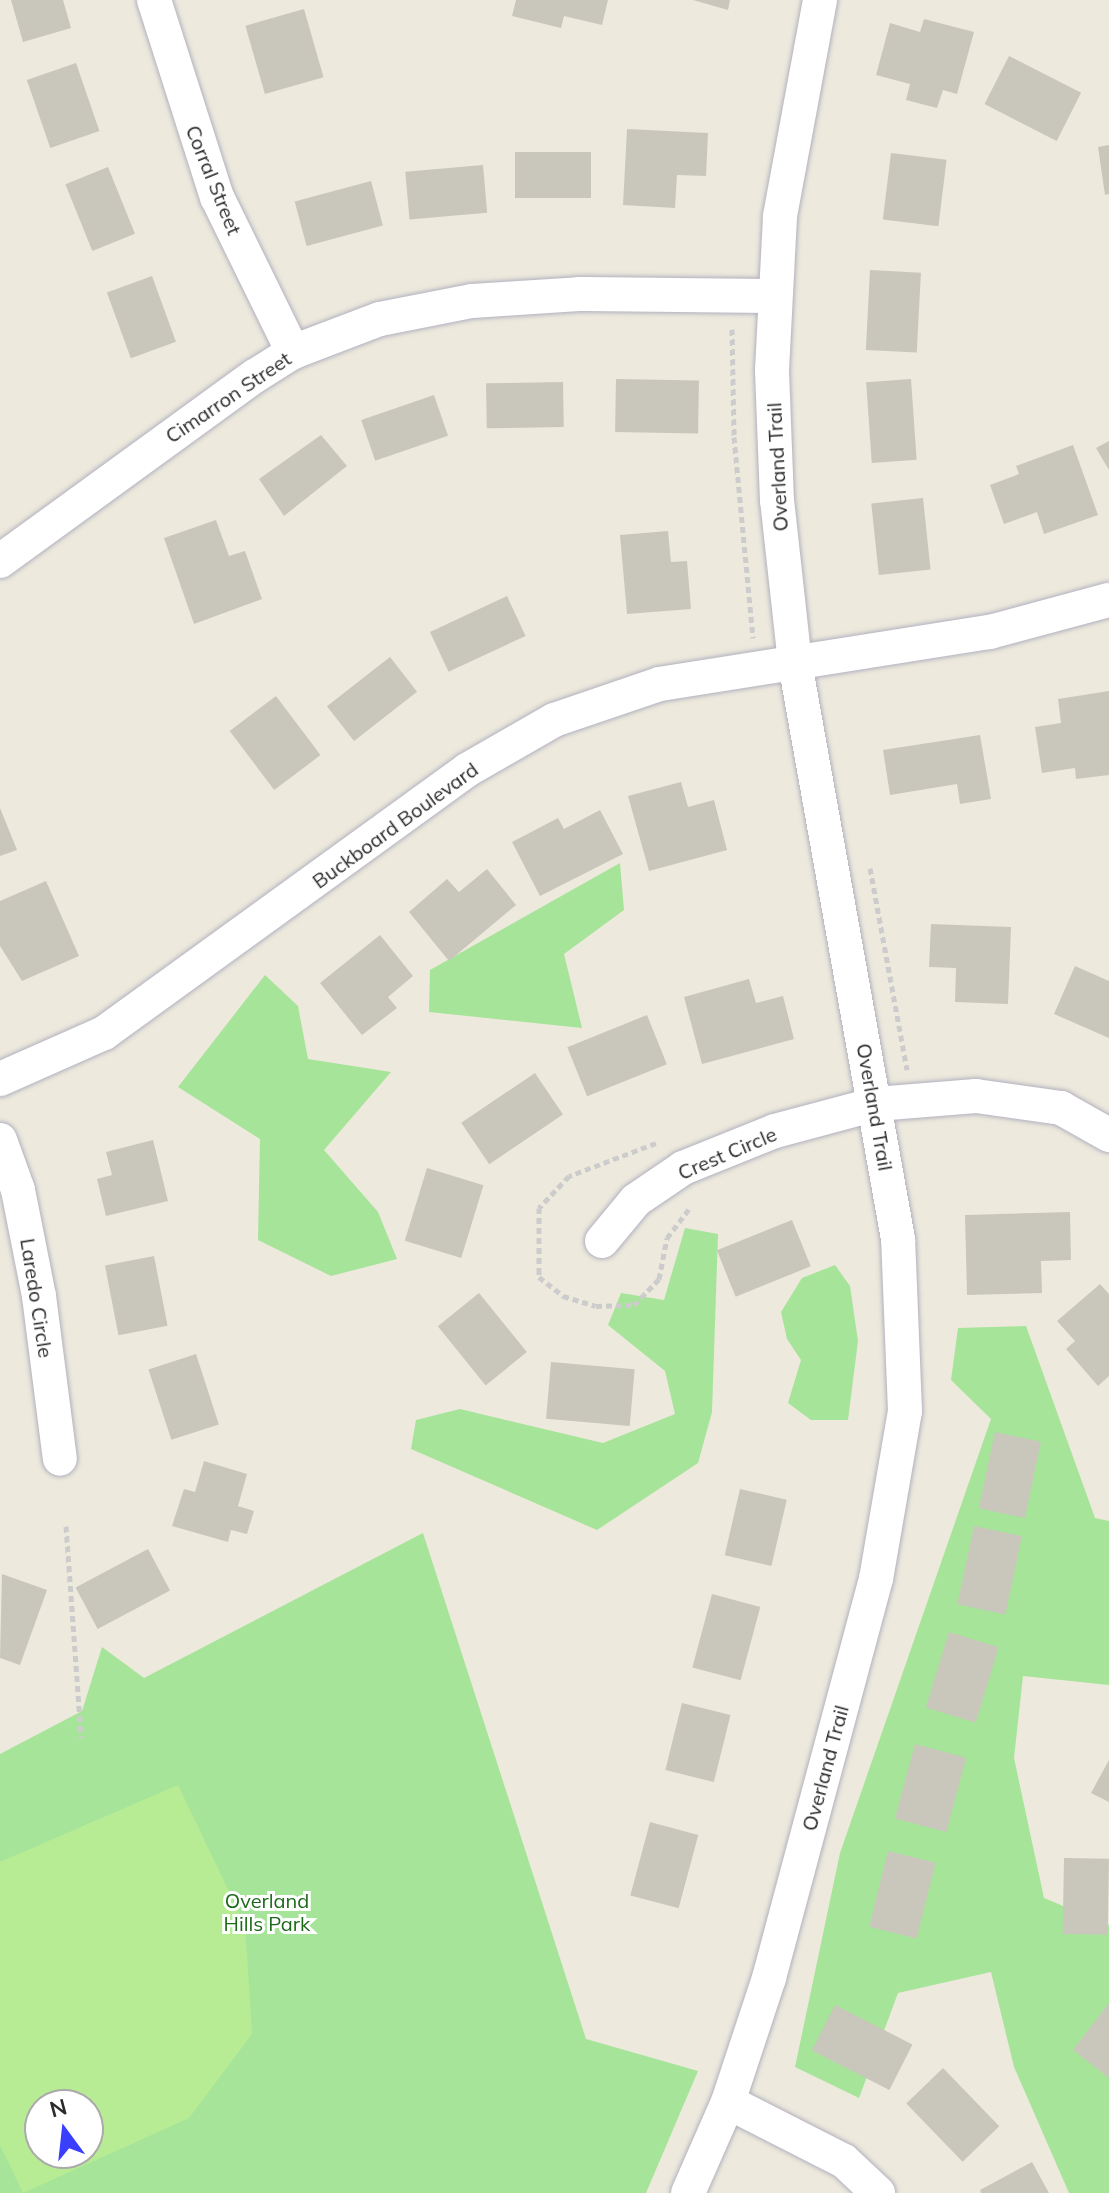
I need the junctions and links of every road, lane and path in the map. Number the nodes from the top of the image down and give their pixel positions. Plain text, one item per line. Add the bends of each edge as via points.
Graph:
1 (154, 0) edge
2 (820, 0) edge
3 (775, 296) junction
4 (293, 352) junction
5 (0, 561) edge
6 (1109, 600) edge
7 (795, 663) junction
8 (0, 1079) edge
9 (876, 1104) junction
10 (1109, 1135) edge
11 (0, 1140) edge
12 (602, 1241) dead end
13 (60, 1459) dead end
14 (66, 1526) dead end
15 (81, 1737) dead end
16 (728, 2102) junction
17 (688, 2193) edge
18 (878, 2193) edge

1 - 4 street, Corral Street via 217,197
2 - 3 street, Overland Trail via 799,89
3 - 4 street, Cimarron Street via 579,294 472,301 380,319
3 - 7 street, Overland Trail via 777,501
4 - 5 street, Cimarron Street
6 - 7 street, Buckboard Boulevard via 990,632
7 - 8 street, Buckboard Boulevard via 660,684 554,720 467,770 130,1016
7 - 9 street, Overland Trail
9 - 10 street, Crest Circle via 976,1096 1061,1108
9 - 12 street, Crest Circle via 775,1131 683,1168 636,1200
9 - 16 street, Overland Trail via 898,1239 905,1411 876,1579 769,1978
11 - 13 street, Laredo Circle via 18,1190 39,1296
14 - 15 path
16 - 17 street, Overland Trail
16 - 18 street via 844,2161

